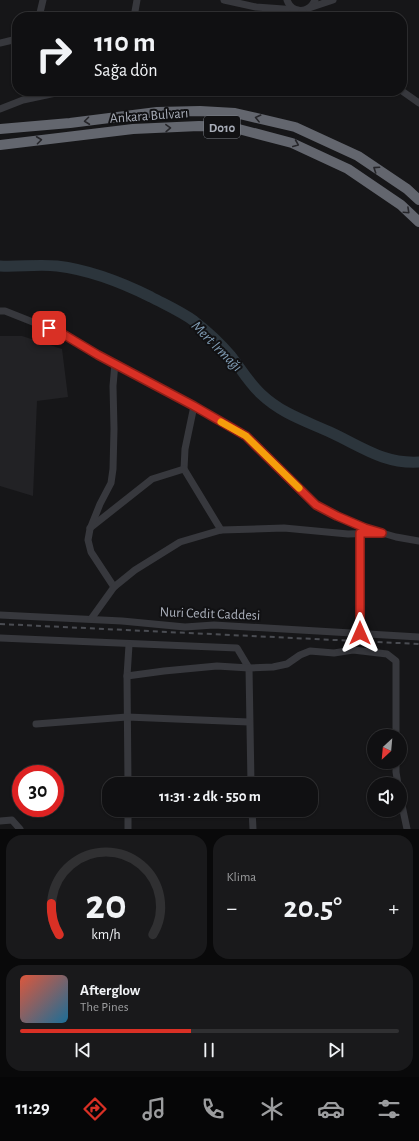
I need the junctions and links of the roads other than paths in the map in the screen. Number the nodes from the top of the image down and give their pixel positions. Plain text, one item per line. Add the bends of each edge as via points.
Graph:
1 (43, 0) edge
2 (137, 0) edge
3 (224, 0) edge
4 (287, 0) edge
5 (315, 0) edge
6 (333, 0) edge
7 (309, 8) junction
8 (299, 11) junction
9 (40, 12) edge
10 (135, 12) edge
11 (12, 40) edge
12 (0, 43) edge
13 (407, 95) edge
14 (42, 96) edge
15 (419, 103) edge
16 (0, 109) edge
17 (0, 129) edge
18 (0, 144) edge
19 (419, 200) edge
20 (419, 222) edge
21 (0, 312) edge
22 (115, 363) junction
23 (194, 406) junction
24 (184, 469) junction
25 (90, 529) junction
26 (221, 530) junction
27 (360, 533) junction
28 (382, 533) junction
29 (419, 541) edge
30 (114, 587) junction
31 (0, 615) edge
32 (91, 620) junction
33 (360, 633) junction
34 (419, 637) edge
35 (0, 638) edge
36 (129, 645) junction
37 (249, 668) junction
38 (126, 676) junction
39 (127, 717) junction
40 (249, 722) junction
41 (36, 724) dead end
42 (396, 729) edge
43 (128, 777) edge
44 (251, 777) edge
45 (128, 817) edge
46 (252, 817) edge
47 (404, 817) edge
48 (0, 821) edge
49 (20, 829) edge
50 (128, 829) edge
51 (253, 829) edge
52 (406, 829) edge

1 - 9 street
2 - 10 street
3 - 8 street via 256,7
4 - 8 street via 290,6
5 - 7 street
6 - 7 street
7 - 8 street
11 - 12 street
13 - 15 street
14 - 16 street
19 -> 17 highway, Ankara Bulvarı / D010 via 358,156 295,127 235,113 157,112
18 -> 20 highway, Ankara Bulvarı / D010 via 133,129 231,127 292,142 348,169 400,205
21 - 22 street via 5,311 63,334
22 - 23 street
22 - 25 street via 111,483
23 - 24 street via 185,449
23 - 28 street via 246,436 316,505 365,528
24 - 25 street via 152,479
24 - 26 street
25 - 30 street via 88,540 91,552
26 - 27 street via 284,528
26 - 30 street via 180,542 135,570
27 - 28 street
27 - 33 street
28 - 29 street
30 - 32 street
31 - 32 street, Nuri Cedit Caddesi
32 - 33 street, Nuri Cedit Caddesi via 185,627 214,625
33 - 34 street, Nuri Cedit Caddesi
35 - 36 street
36 - 37 street via 237,648
36 - 38 street
37 - 38 street via 217,666
37 - 40 street
37 - 42 street via 287,664 310,651 334,653 353,650 387,654 396,661
38 - 39 street
39 - 40 street
39 - 41 street
39 - 43 street
40 - 44 street
45 - 50 street
46 - 51 street
47 - 52 street
48 - 49 street via 12,820

